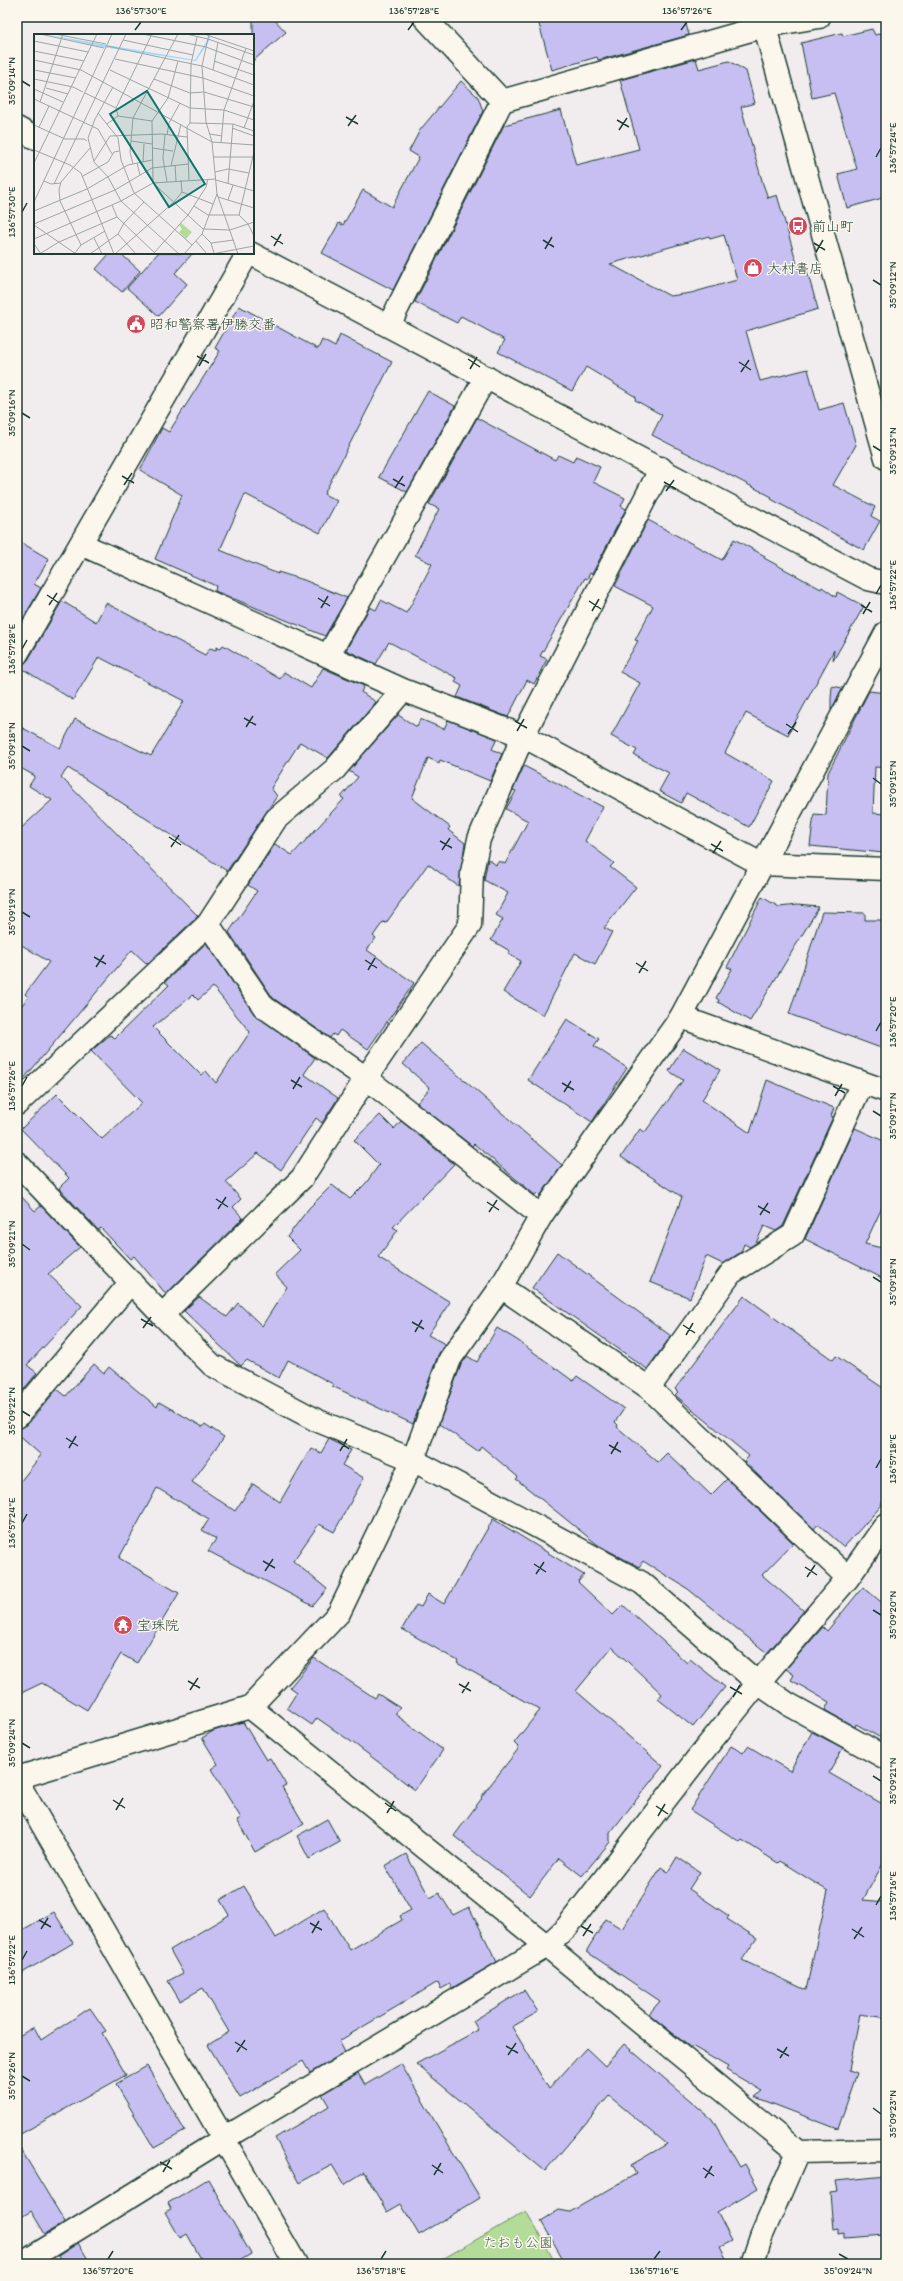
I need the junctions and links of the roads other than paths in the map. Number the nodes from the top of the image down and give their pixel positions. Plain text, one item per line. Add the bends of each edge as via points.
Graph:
1 (424, 17) edge
2 (819, 17) edge
3 (764, 22) edge
4 (502, 101) junction
5 (17, 128) edge
6 (34, 137) edge
7 (248, 254) edge
8 (251, 254) edge
9 (389, 325) junction
10 (486, 377) junction
11 (886, 458) edge
12 (660, 468) junction
13 (81, 544) junction
14 (886, 583) edge
15 (886, 633) edge
16 (17, 654) edge
17 (328, 656) junction
18 (403, 690) junction
19 (523, 736) junction
20 (761, 864) junction
21 (886, 870) edge
22 (208, 924) junction
23 (681, 1017) junction
24 (366, 1078) junction
25 (862, 1083) junction
26 (886, 1091) edge
27 (17, 1104) edge
28 (17, 1163) edge
29 (541, 1216) junction
30 (131, 1282) junction
31 (501, 1287) junction
32 (162, 1315) junction
33 (649, 1388) junction
34 (17, 1417) edge
35 (414, 1460) junction
36 (886, 1524) edge
37 (848, 1578) junction
38 (758, 1683) junction
39 (250, 1707) junction
40 (886, 1758) edge
41 (17, 1780) edge
42 (547, 1946) junction
43 (223, 2139) junction
44 (886, 2150) edge
45 (798, 2152) junction
46 (21, 2264) edge
47 (296, 2264) edge
48 (752, 2264) edge

1 - 4 street
2 - 3 street
3 - 4 street
3 - 11 street
4 - 9 street
5 - 6 street
7 - 13 street
8 - 9 street
9 - 10 street
10 - 12 street
10 - 17 street
12 - 14 street via 868,579
12 - 19 street
13 - 16 street
13 - 17 street
15 - 20 street
17 - 18 street
18 - 19 street
18 - 22 street via 336,769 276,819
19 - 20 street
19 - 24 street via 479,840 472,872 470,925
20 - 21 street
20 - 23 street
22 - 24 street via 264,1007
22 - 27 street
23 - 25 street
23 - 29 street
24 - 29 street
24 - 32 street via 302,1178
25 - 26 street
25 - 33 street via 793,1235 731,1273
28 - 30 street
29 - 31 street
30 - 32 street
30 - 34 street
31 - 33 street
31 - 35 street via 450,1359
32 - 35 street via 212,1365 316,1420
33 - 37 street
35 - 38 street via 642,1583
35 - 39 street via 339,1613
36 - 37 street
37 - 38 street
38 - 40 street via 788,1704
38 - 42 street via 567,1927
39 - 41 street
39 - 42 street
41 - 43 street
42 - 43 street
42 - 45 street
43 - 46 street
43 - 47 street
44 - 45 street
45 - 48 street

